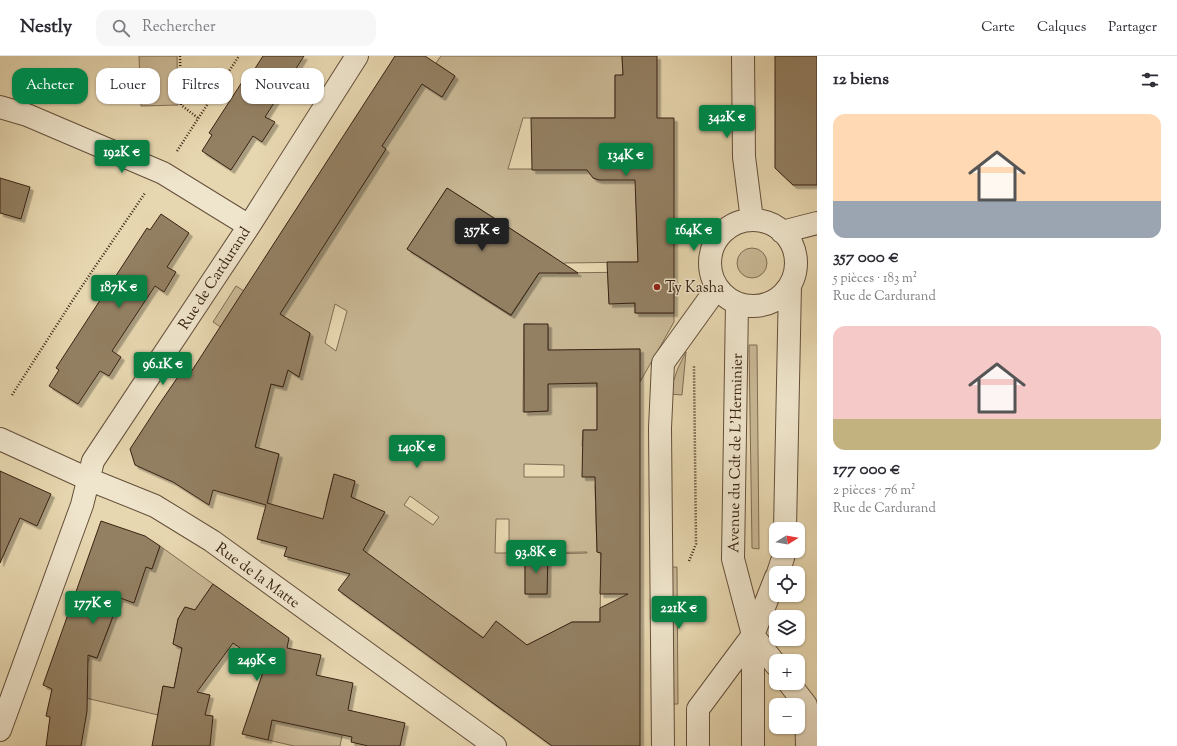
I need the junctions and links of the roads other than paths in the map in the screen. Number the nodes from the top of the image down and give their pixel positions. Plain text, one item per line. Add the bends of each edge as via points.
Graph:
1 (357, 56) edge
2 (743, 56) edge
3 (0, 107) edge
4 (752, 220) junction
5 (817, 223) edge
6 (249, 226) junction
7 (782, 232) junction
8 (790, 285) junction
9 (717, 288) junction
10 (737, 304) junction
11 (0, 439) edge
12 (88, 479) junction
13 (785, 522) edge
14 (769, 595) edge
15 (753, 635) junction
16 (769, 656) edge
17 (794, 690) edge
18 (0, 730) edge
19 (495, 746) edge
20 (663, 746) edge
21 (698, 746) edge
22 (753, 746) edge
23 (807, 746) edge

1 - 6 street, Rue de Cardurand
2 - 4 street via 744,157
3 - 6 street via 27,115 163,173
4 - 7 street via 763,221
4 - 9 street via 738,222 726,229 716,240 709,264
5 - 7 street
6 - 12 street, Rue de Cardurand via 93,461
7 - 8 street via 791,243 795,257 795,271
8 - 10 street via 782,295 761,306
8 - 13 street
9 - 10 street
9 - 20 street via 663,363 660,428
10 - 15 street, Avenue du Cdt de L'Herminier via 733,559
11 - 12 street, Rue de la Matte
12 - 18 street, Rue de Cardurand via 82,505
12 - 19 street, Rue de la Matte via 155,506 212,541
14 - 15 street
15 - 16 street
15 - 21 street via 698,709
15 - 22 street
17 - 23 street via 806,705

